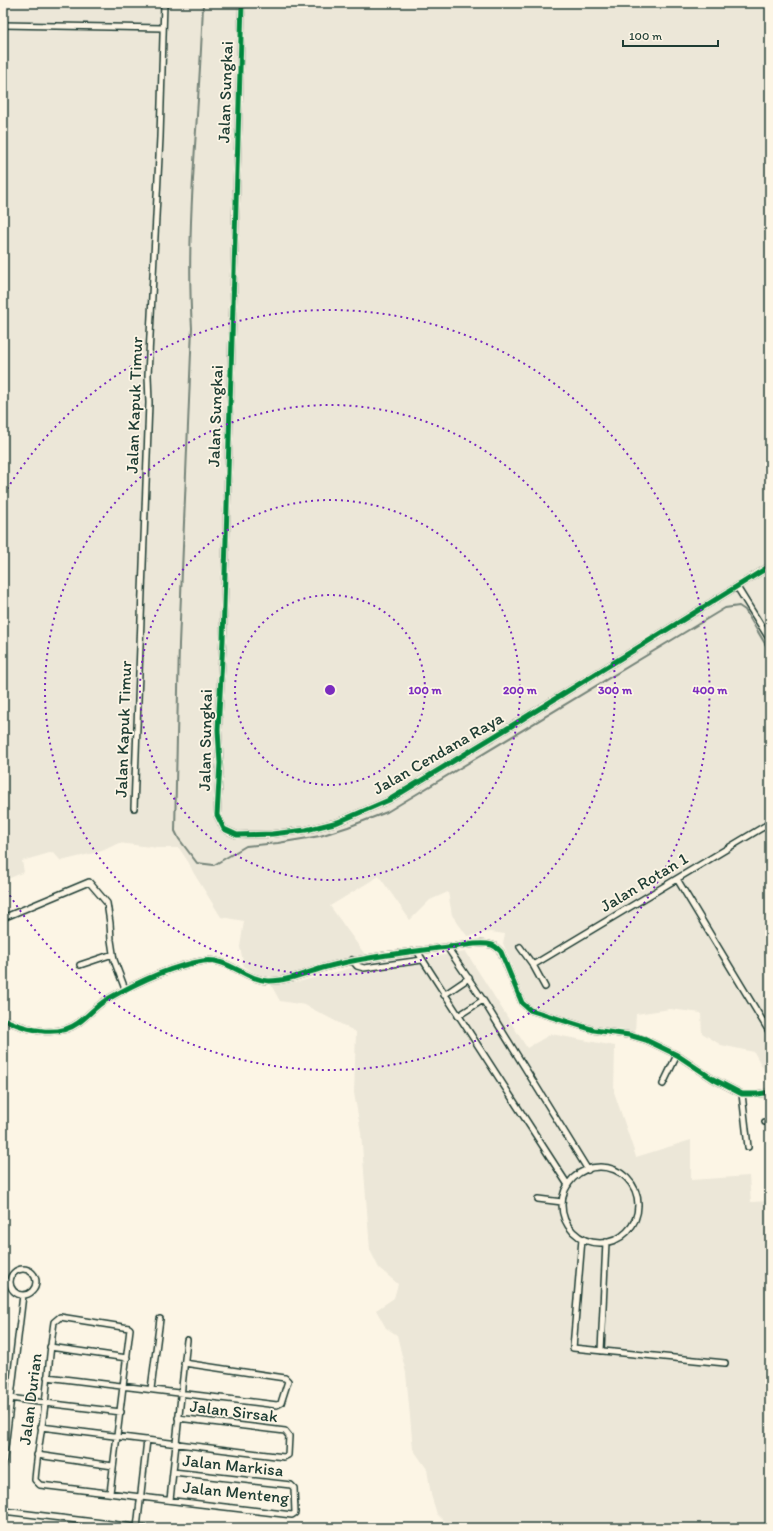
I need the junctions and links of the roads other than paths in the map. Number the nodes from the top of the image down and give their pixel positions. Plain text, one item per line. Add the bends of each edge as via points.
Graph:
1 (164, 3) edge
2 (242, 3) edge
3 (3, 25) edge
4 (163, 28) junction
5 (770, 566) edge
6 (737, 587) junction
7 (770, 640) edge
8 (134, 808) dead end
9 (770, 823) edge
10 (224, 829) joint
11 (677, 879) junction
12 (3, 918) edge
13 (520, 946) dead end
14 (447, 947) junction
15 (416, 951) junction
16 (113, 954) junction
17 (352, 960) junction
18 (422, 960) junction
19 (80, 965) dead end
20 (533, 965) junction
21 (469, 978) junction
22 (545, 987) dead end
23 (126, 989) junction
24 (444, 995) junction
25 (483, 1000) junction
26 (458, 1016) junction
27 (3, 1019) edge
28 (770, 1033) edge
29 (678, 1055) junction
30 (663, 1084) dead end
31 (770, 1092) edge
32 (742, 1094) junction
33 (748, 1147) dead end
34 (588, 1170) junction
35 (568, 1185) junction
36 (538, 1199) dead end
37 (562, 1202) junction
38 (582, 1238) junction
39 (606, 1242) junction
40 (3, 1278) edge
41 (10, 1278) junction
42 (23, 1295) junction
43 (160, 1320) dead end
44 (187, 1340) dead end
45 (50, 1347) junction
46 (601, 1351) junction
47 (127, 1358) junction
48 (184, 1363) junction
49 (725, 1363) dead end
50 (47, 1377) junction
51 (124, 1386) junction
52 (151, 1389) junction
53 (181, 1393) junction
54 (3, 1397) edge
55 (12, 1399) junction
56 (45, 1403) junction
57 (121, 1412) junction
58 (178, 1418) junction
59 (41, 1427) junction
60 (117, 1437) junction
61 (147, 1440) junction
62 (176, 1443) junction
63 (4, 1452) edge
64 (37, 1456) junction
65 (3, 1465) edge
66 (114, 1466) junction
67 (173, 1472) junction
68 (291, 1485) joint
69 (110, 1493) junction
70 (140, 1497) junction
71 (170, 1500) junction
72 (3, 1511) edge
73 (137, 1528) edge
74 (144, 1528) edge

1 - 4 street, Jalan Kapuk Timur
2 - 10 street, Jalan Sungkai via 223,640 218,730 220,763 217,815
3 - 4 street
4 - 8 street, Jalan Kapuk Timur via 148,375
5 - 6 street, Jalan Cendana Raya
6 - 7 street
6 - 10 street, Jalan Cendana Raya via 389,800 338,822 306,830 237,835
9 - 11 street, Jalan Rotan 1
11 - 20 street, Jalan Rotan 1
11 - 28 street
12 - 16 street via 89,882 107,903
13 - 20 street
14 - 15 street
14 - 21 street
14 - 29 street via 479,944 495,946 501,952 522,1003 530,1010 594,1030 638,1037
15 - 17 street
15 - 18 street
16 - 19 street
16 - 23 street
17 - 18 street via 357,966 364,968
17 - 23 street via 271,981 259,980 226,963 212,960 161,974
18 - 24 street
20 - 22 street
21 - 24 street
21 - 25 street
23 - 27 street via 66,1029 46,1032
24 - 26 street
25 - 26 street
25 - 34 street
26 - 35 street
29 - 30 street
29 - 32 street
31 - 32 street
32 - 33 street
34 - 35 street
34 - 39 street via 606,1168 618,1172 632,1185 636,1196 636,1215 631,1226 618,1238
35 - 37 street
36 - 37 street
37 - 38 street via 563,1215 568,1226
38 - 39 street via 593,1242
38 - 46 street via 572,1346
39 - 46 street
40 - 41 street
41 - 42 street via 12,1289
41 - 42 street via 20,1269 30,1270 35,1275 35,1288
42 - 55 street
43 - 52 street
44 - 48 street
45 - 47 street
45 - 47 street, Jalan Durian via 54,1322 60,1318 128,1328 130,1332
45 - 50 street, Jalan Durian
46 - 49 street
47 - 51 street
48 - 53 street
48 - 53 street via 285,1378 288,1381 281,1403 277,1405
50 - 51 street
50 - 56 street, Jalan Durian
51 - 52 street
51 - 57 street
52 - 53 street
53 - 58 street
54 - 55 street
55 - 56 street
55 - 63 street
56 - 57 street
56 - 59 street, Jalan Durian
57 - 60 street
58 - 62 street
58 - 62 street, Jalan Sirsak via 285,1431 289,1436 288,1454 284,1457
59 - 60 street
59 - 64 street, Jalan Durian
60 - 61 street
60 - 66 street
61 - 62 street
61 - 70 street
62 - 67 street
63 - 65 street
64 - 66 street
64 - 69 street, Jalan Durian via 35,1480 40,1485
66 - 69 street
67 - 68 street, Jalan Markisa
67 - 71 street
68 - 71 street, Jalan Menteng via 294,1488 295,1513 292,1515
69 - 70 street
70 - 71 street
70 - 73 street
72 - 73 street
73 - 74 street

